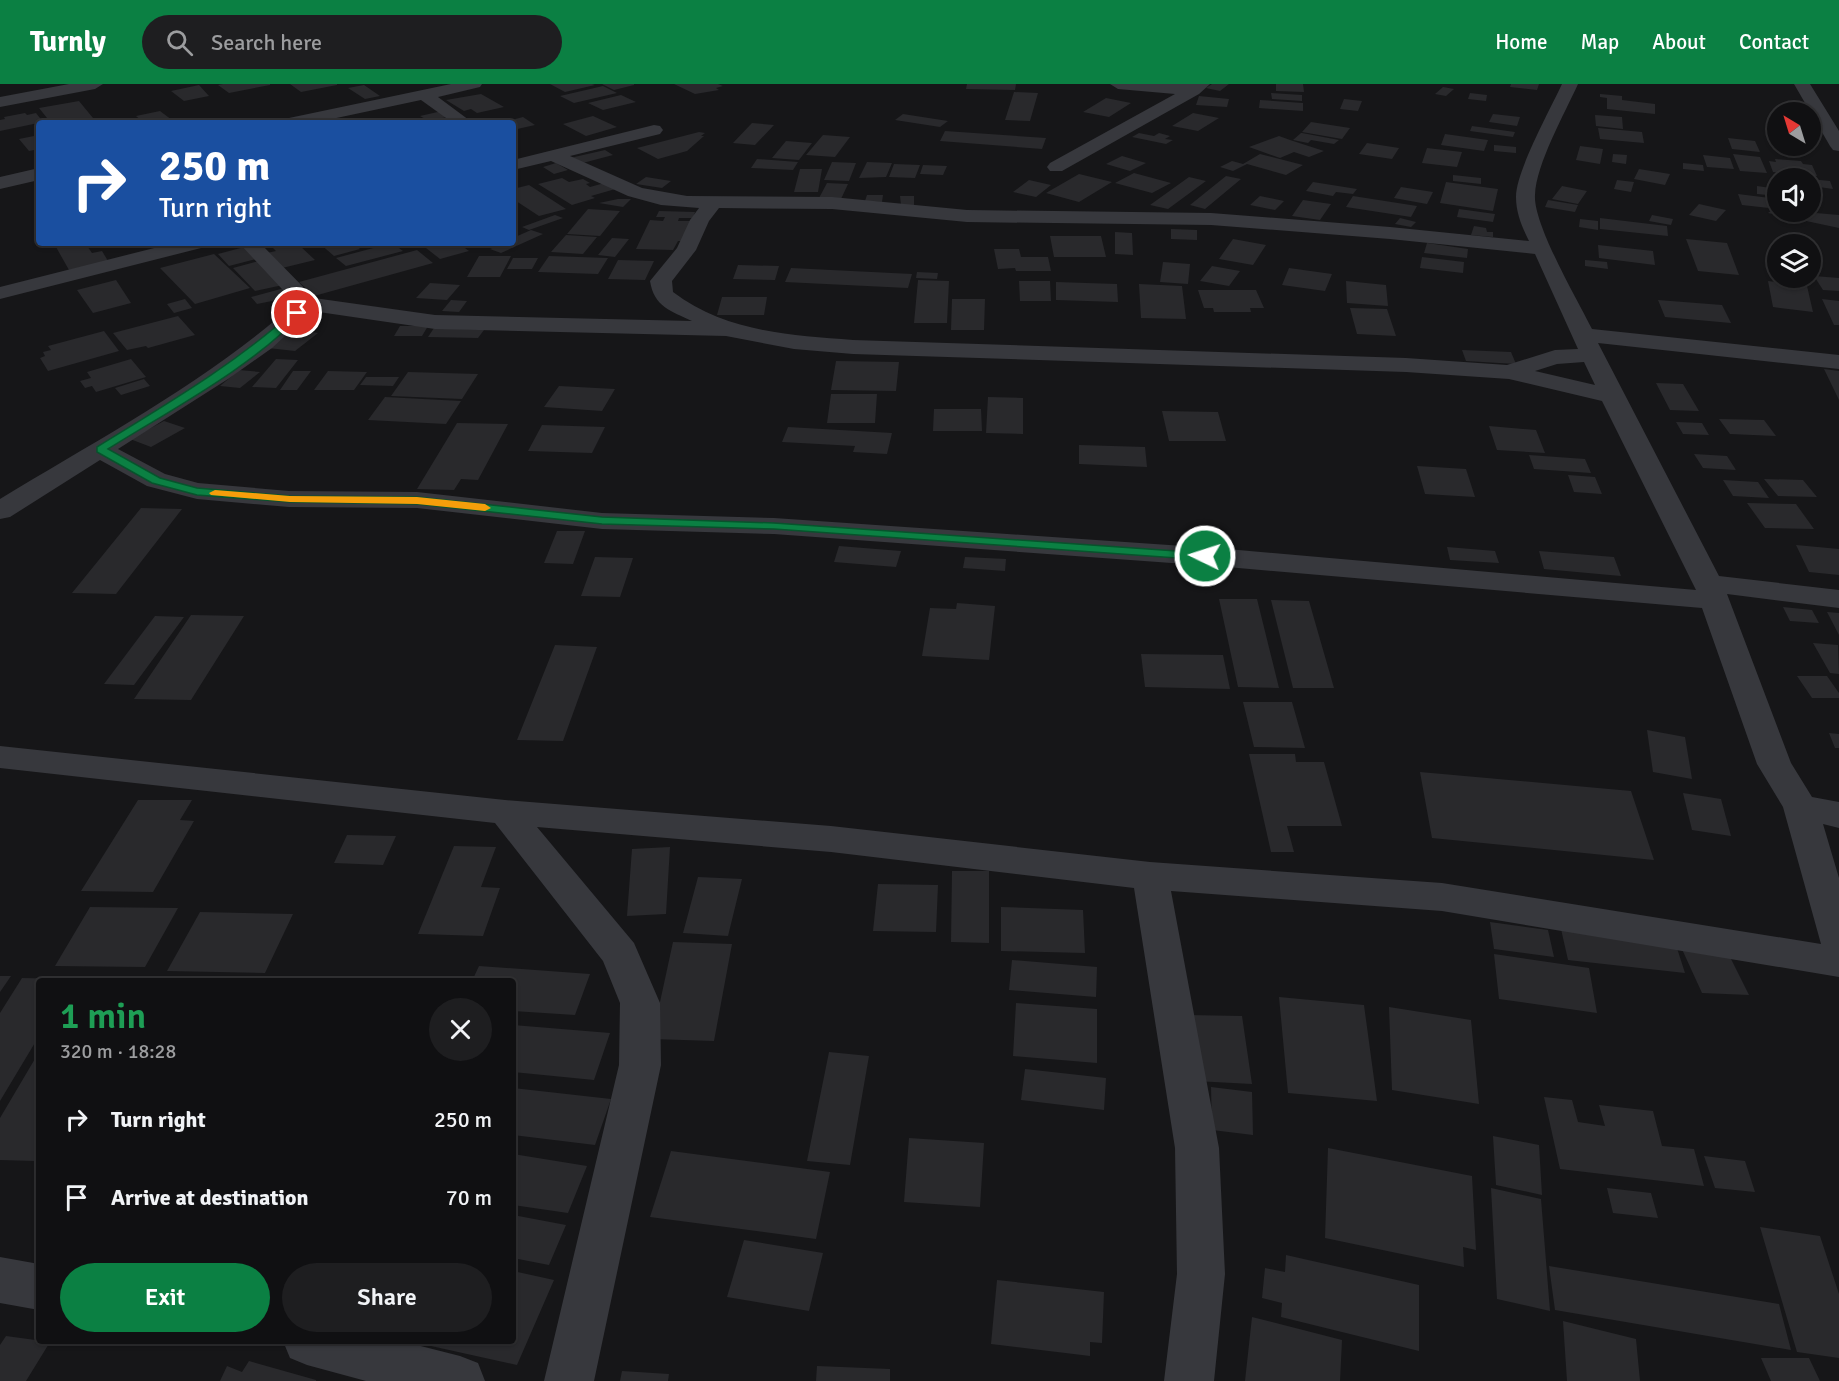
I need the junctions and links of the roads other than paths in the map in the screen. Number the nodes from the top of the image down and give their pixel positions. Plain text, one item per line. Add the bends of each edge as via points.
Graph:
1 (95, 84) edge
2 (474, 84) edge
3 (1118, 84) edge
4 (1570, 84) edge
5 (1802, 84) edge
6 (1197, 88) edge
7 (424, 95) junction
8 (0, 102) edge
9 (303, 120) edge
10 (460, 120) edge
11 (654, 130) dead end
12 (1839, 144) edge
13 (553, 155) junction
14 (516, 162) edge
15 (1056, 167) dead end
16 (36, 175) edge
17 (0, 183) edge
18 (713, 203) junction
19 (186, 246) edge
20 (252, 246) edge
21 (1542, 249) junction
22 (0, 293) edge
23 (306, 304) junction
24 (726, 329) junction
25 (1588, 345) junction
26 (1839, 362) edge
27 (1509, 372) junction
28 (1612, 396) junction
29 (101, 450) junction
30 (0, 511) edge
31 (1711, 591) junction
32 (1839, 599) edge
33 (0, 757) edge
34 (1800, 807) junction
35 (505, 812) junction
36 (1839, 815) edge
37 (1150, 876) junction
38 (1839, 942) edge
39 (1839, 962) edge
40 (0, 1280) edge
41 (36, 1286) edge
42 (318, 1344) edge
43 (460, 1381) edge
44 (569, 1381) edge
45 (1189, 1381) edge

1 - 8 street
2 - 7 street
3 - 6 street
4 - 21 street via 1530,175 1526,196 1529,221
5 - 12 street
6 - 15 street
7 - 9 street
7 - 10 street
11 - 13 street
13 - 14 street
13 - 18 street via 661,200
16 - 17 street
18 - 21 street via 831,203 967,216 1211,219
18 - 24 street via 686,250 661,280 663,295
19 - 22 street
20 - 23 street
21 - 25 street
23 - 24 street via 435,322
23 - 29 street via 264,343 229,368
24 - 27 street via 794,342 853,347 1406,365
25 - 26 street
25 - 27 street
25 - 28 street
27 - 28 street
28 - 31 street
29 - 30 street
29 - 31 street via 156,480 197,491 290,499 417,500 602,521 774,526
31 - 32 street
31 - 34 street via 1774,764
33 - 35 street
34 - 36 street
34 - 38 street
35 - 37 street via 831,838
35 - 44 street via 620,954 640,1003 640,1065
37 - 39 street via 1442,897
37 - 45 street via 1197,1148 1201,1274
40 - 41 street
42 - 43 street

